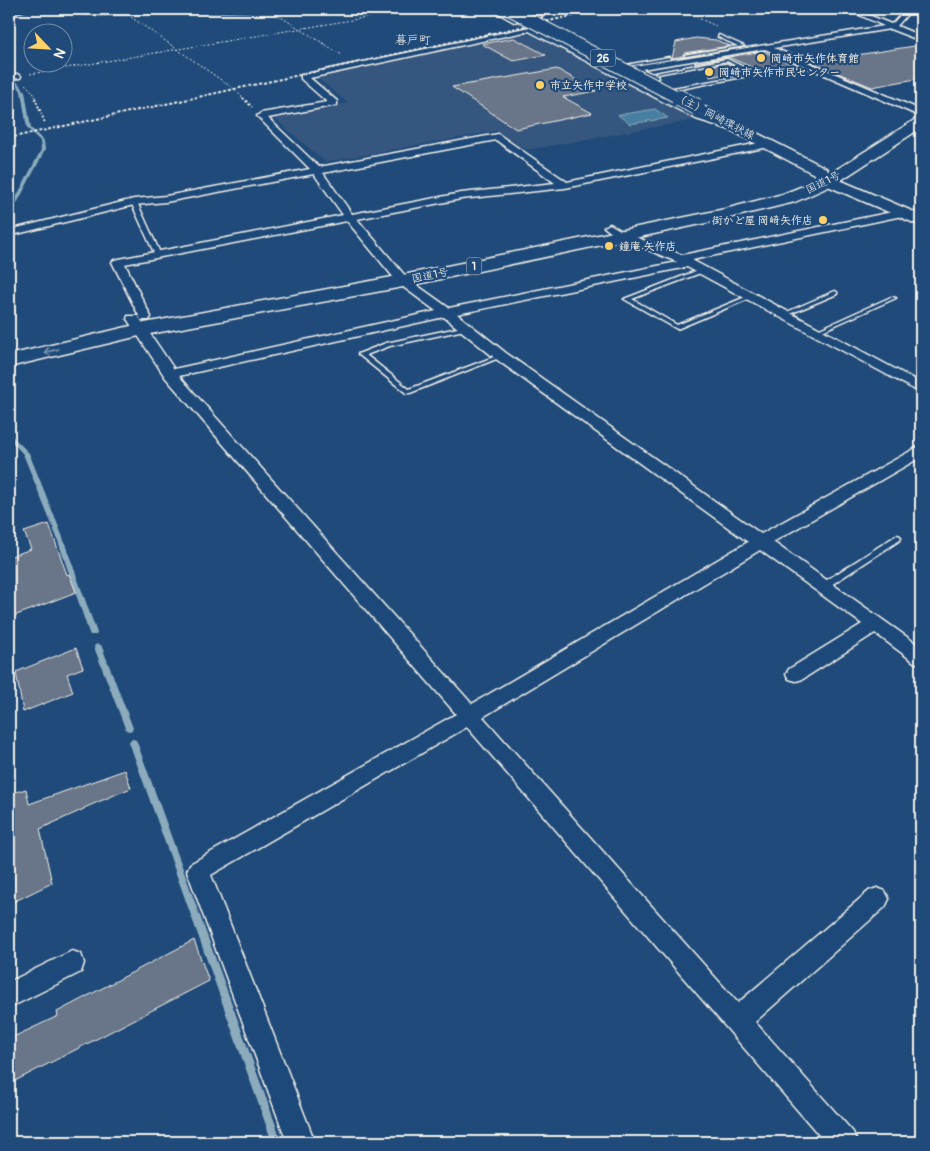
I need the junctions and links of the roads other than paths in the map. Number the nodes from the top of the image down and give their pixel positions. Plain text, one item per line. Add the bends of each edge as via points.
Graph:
1 (22, 9) edge
2 (495, 9) edge
3 (509, 9) tunnel mouth
4 (521, 9) edge
5 (849, 9) edge
6 (909, 9) edge
7 (9, 12) edge
8 (538, 17) tunnel mouth
9 (517, 20) tunnel mouth
10 (894, 25) junction
11 (536, 32) junction
12 (921, 34) edge
13 (719, 36) dead end
14 (921, 39) edge
15 (767, 48) junction
16 (686, 55) dead end
17 (669, 58) dead end
18 (631, 67) junction
19 (647, 75) junction
20 (675, 90) junction
21 (920, 115) edge
22 (745, 131) junction
23 (769, 144) junction
24 (317, 171) junction
25 (825, 176) junction
26 (565, 185) junction
27 (134, 202) junction
28 (902, 212) junction
29 (350, 218) junction
30 (921, 221) edge
31 (615, 231) junction
32 (9, 233) edge
33 (158, 255) junction
34 (684, 261) junction
35 (701, 271) junction
36 (399, 277) junction
37 (835, 293) dead end
38 (750, 297) junction
39 (892, 298) dead end
40 (445, 313) junction
41 (783, 315) junction
42 (139, 322) junction
43 (467, 328) junction
44 (816, 332) junction
45 (9, 347) edge
46 (501, 356) junction
47 (9, 361) edge
48 (170, 374) junction
49 (921, 389) edge
50 (921, 451) edge
51 (897, 538) dead end
52 (760, 542) junction
53 (822, 587) junction
54 (874, 625) junction
55 (921, 657) edge
56 (796, 674) dead end
57 (469, 716) junction
58 (877, 899) dead end
59 (72, 963) dead end
60 (9, 995) edge
61 (737, 1021) junction
62 (301, 1142) edge
63 (843, 1142) edge

1 - 7 street
2 - 9 street
3 - 22 main road, （主）岡崎環状線 / 26, bridge
4 - 8 street
5 - 10 street
6 - 10 street
10 - 12 street
10 - 14 street
10 - 15 street
11 - 18 street via 558,29
11 - 22 street via 699,117
11 - 24 street via 530,29 304,77 334,102 261,116
13 - 16 lane via 742,46
15 - 18 street
15 - 21 street
17 - 18 lane
18 - 19 street
19 - 20 street
19 - 20 lane via 727,60 756,74
20 - 22 street
21 - 25 main road, 国道1号 / 1
22 - 23 main road, （主）岡崎環状線 / 26
23 - 25 main road, （主）岡崎環状線 / 26
23 - 26 street
24 - 26 street via 498,137
24 - 27 street via 166,200
24 - 29 street
25 - 28 main road, （主）岡崎環状線 / 26
25 - 31 main road, 国道1号 / 1 via 789,198 725,214
26 - 29 street via 461,196
27 - 32 street
27 - 33 lane
28 - 30 main road, （主）岡崎環状線 / 26
28 - 34 street
29 - 33 street
29 - 36 street
31 - 34 street
31 - 36 main road, 国道1号 / 1
33 - 42 street via 118,262
34 - 35 street
34 - 40 street
35 - 38 street
35 - 38 lane via 628,299 677,327
36 - 40 street
36 - 42 main road, 国道1号 / 1
37 - 41 lane
38 - 41 street
39 - 44 lane
40 - 43 street
40 - 48 street
41 - 44 street
42 - 45 main road, 国道1号 / 1
42 -> 47 main road, 国道1号 / 1
42 - 48 street
43 - 46 street
43 - 46 lane via 388,344 361,354 408,392
44 - 49 street
46 - 52 street
48 - 57 street
50 - 52 street
51 - 53 lane
52 - 53 street
52 - 57 street
53 - 54 street
54 - 55 street
54 - 56 street
57 - 61 street
57 - 62 street via 198,871
58 - 61 street
59 - 60 street
61 - 63 street

